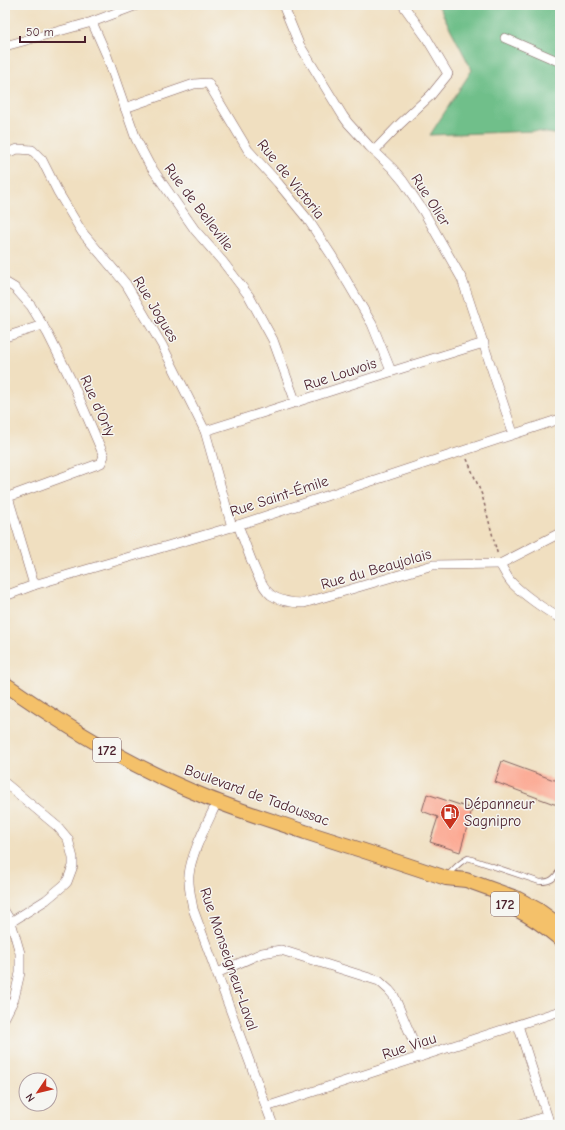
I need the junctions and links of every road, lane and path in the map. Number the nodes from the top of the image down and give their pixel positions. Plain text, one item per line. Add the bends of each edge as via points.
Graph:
1 (137, 5) edge
2 (283, 5) edge
3 (403, 5) edge
4 (92, 22) junction
5 (505, 38) dead end
6 (5, 46) edge
7 (560, 62) edge
8 (125, 108) junction
9 (374, 151) junction
10 (5, 153) edge
11 (5, 282) edge
12 (43, 325) junction
13 (5, 337) edge
14 (484, 343) junction
15 (391, 371) junction
16 (296, 403) junction
17 (560, 419) edge
18 (205, 431) junction
19 (513, 434) junction
20 (463, 450) junction
21 (235, 526) junction
22 (560, 533) edge
23 (500, 564) junction
24 (34, 585) junction
25 (5, 596) edge
26 (560, 618) edge
27 (5, 684) edge
28 (5, 782) edge
29 (217, 802) junction
30 (560, 870) edge
31 (446, 878) junction
32 (5, 912) edge
33 (11, 922) junction
34 (560, 926) edge
35 (560, 939) edge
36 (217, 973) junction
37 (560, 1011) edge
38 (5, 1017) edge
39 (518, 1025) junction
40 (420, 1057) junction
41 (266, 1107) junction
42 (547, 1116) junction
43 (273, 1125) edge
44 (520, 1125) edge
45 (550, 1125) edge

1 - 4 street
2 - 9 street, Rue Olier via 299,44 343,116
3 - 9 street via 426,36 448,74 431,95
4 - 6 street
4 - 8 street, Rue de Belleville
5 - 7 street
8 - 15 street, Rue de Victoria via 194,84 208,83 248,150 309,221 332,256 372,324
8 - 16 street, Rue de Belleville via 136,139 149,164 195,230 249,296 273,340
9 - 14 street, Rue Olier via 392,168 412,194 462,278
10 - 18 street, Rue Jogues via 18,149 32,150 42,160 82,232 134,297 162,345
11 - 12 street, Rue d'Orly via 15,288 31,306
12 - 13 street
12 - 24 street, Rue d'Orly via 73,384 104,456 101,463 8,497
14 - 15 street, Rue Louvois
14 - 19 street, Rue Olier
15 - 16 street, Rue Louvois
16 - 18 street, Rue Louvois
17 - 19 street, Rue Saint-Émile
18 - 21 street, Rue Jogues
19 - 20 street, Rue Saint-Émile
20 - 21 street, Rue Saint-Émile
20 - 23 path via 482,496
21 - 23 street, Rue du Beaujolais via 266,590 288,602 314,601 433,565
21 - 24 street, Rue Saint-Émile
22 - 23 street, Rue du Beaujolais
23 - 26 street via 511,582
24 - 25 street, Rue Saint-Émile
27 - 29 main road, Boulevard de Tadoussac / 172 via 91,742 140,768
28 - 33 street via 58,827 68,839 74,858 64,885
29 - 31 main road, Boulevard de Tadoussac / 172
29 - 36 street, Rue Monseigneur-Laval via 190,864 189,875 193,908
30 - 31 lane via 551,881 540,882 468,858 456,866
31 - 34 main road, Boulevard de Tadoussac / 172 via 466,880 516,898
31 - 35 main road, Boulevard de Tadoussac / 172 via 465,889 530,916
32 - 33 street
33 - 38 street via 20,953 20,973 14,999
36 - 40 street via 262,953 281,950 378,981 394,996
36 - 41 street, Rue Monseigneur-Laval
37 - 39 street, Rue Viau
39 - 40 street, Rue Viau
39 - 42 street
40 - 41 street, Rue Viau
41 - 43 street, Rue Monseigneur-Laval
42 - 44 street
42 - 45 street

